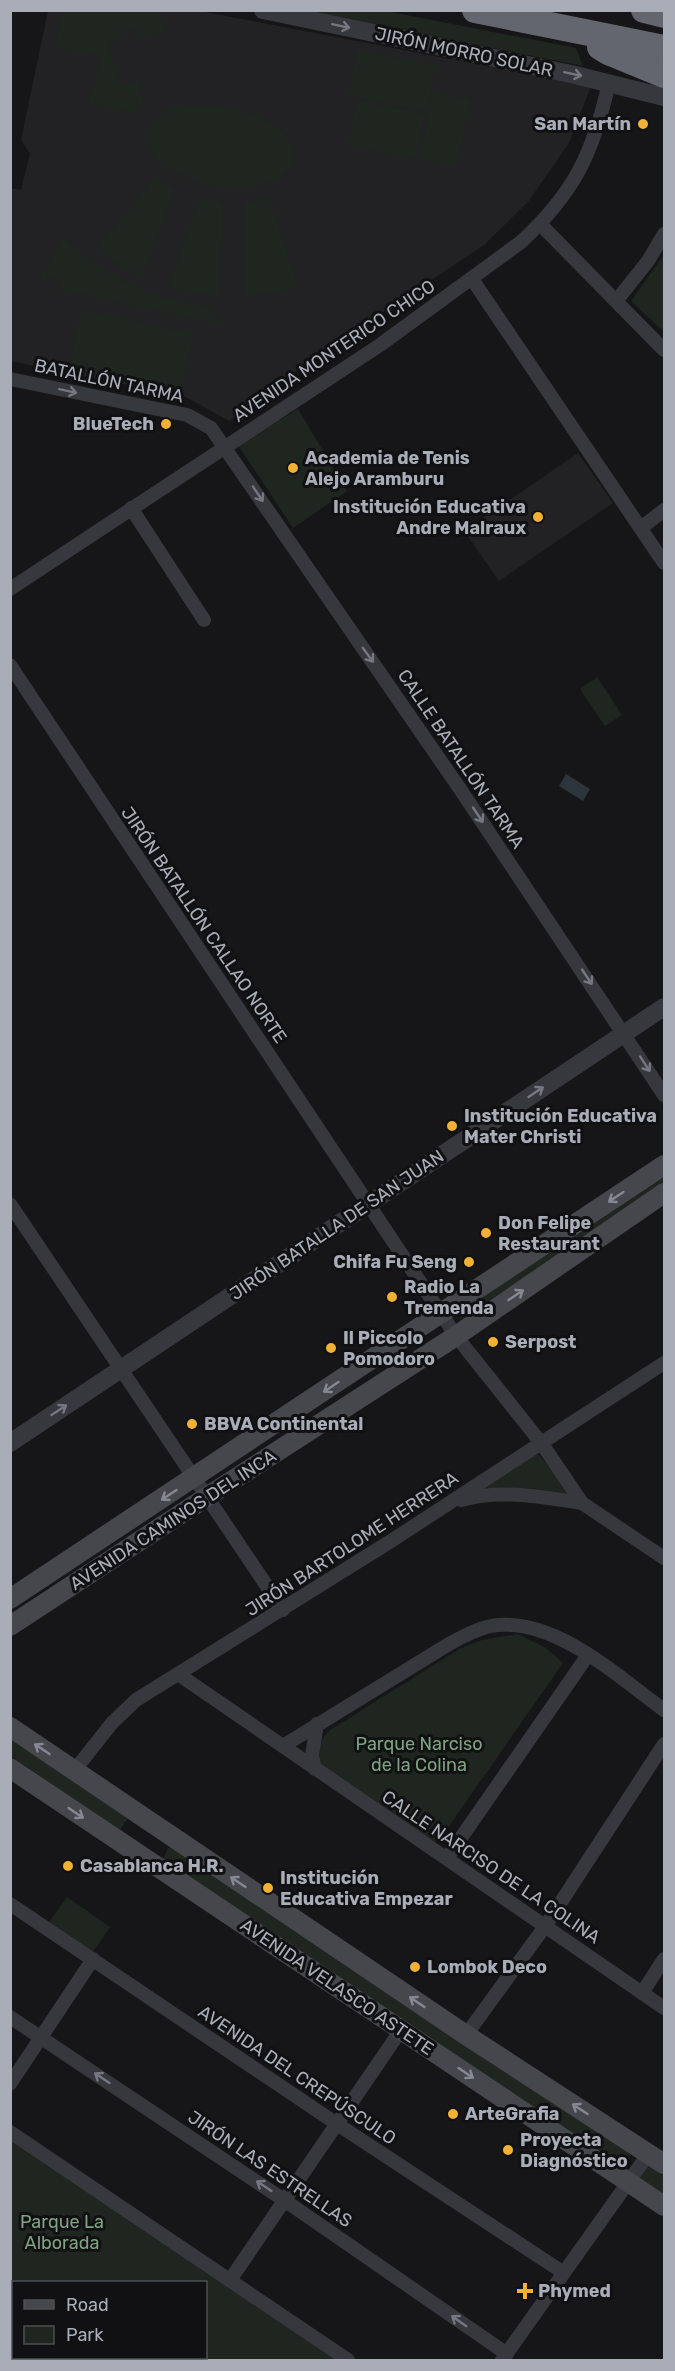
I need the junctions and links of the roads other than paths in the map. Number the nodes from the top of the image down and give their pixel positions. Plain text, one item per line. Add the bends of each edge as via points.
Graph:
1 (263, 10) edge
2 (474, 10) edge
3 (644, 10) edge
4 (664, 15) edge
5 (577, 32) junction
6 (664, 48) edge
7 (664, 75) edge
8 (609, 82) junction
9 (664, 97) edge
10 (540, 224) junction
11 (664, 234) edge
12 (472, 279) junction
13 (617, 300) junction
14 (664, 350) edge
15 (10, 379) edge
16 (225, 446) junction
17 (131, 508) junction
18 (664, 510) edge
19 (641, 528) junction
20 (664, 563) edge
21 (10, 589) edge
22 (204, 620) dead end
23 (10, 665) edge
24 (664, 1007) edge
25 (625, 1034) junction
26 (664, 1095) edge
27 (664, 1165) edge
28 (664, 1193) edge
29 (10, 1204) edge
30 (368, 1204) junction
31 (441, 1314) junction
32 (456, 1336) junction
33 (664, 1363) edge
34 (122, 1369) junction
35 (10, 1443) edge
36 (542, 1444) junction
37 (195, 1478) junction
38 (207, 1496) junction
39 (582, 1503) junction
40 (447, 1504) junction
41 (662, 1550) edge
42 (10, 1599) edge
43 (283, 1610) junction
44 (10, 1626) edge
45 (588, 1655) junction
46 (178, 1674) junction
47 (664, 1710) edge
48 (317, 1724) junction
49 (10, 1727) edge
50 (664, 1744) edge
51 (283, 1746) junction
52 (10, 1768) edge
53 (315, 1769) junction
54 (74, 1771) junction
55 (138, 1815) junction
56 (165, 1833) junction
57 (119, 1842) junction
58 (447, 1858) junction
59 (146, 1860) junction
60 (10, 1904) edge
61 (546, 1925) junction
62 (93, 1959) junction
63 (664, 1959) edge
64 (642, 1993) junction
65 (664, 2008) edge
66 (10, 2017) edge
67 (401, 2030) junction
68 (466, 2035) junction
69 (41, 2038) junction
70 (10, 2084) edge
71 (337, 2124) junction
72 (10, 2132) edge
73 (657, 2159) edge
74 (629, 2181) junction
75 (284, 2200) junction
76 (664, 2206) edge
77 (564, 2273) junction
78 (230, 2280) junction
79 (505, 2357) edge
80 (348, 2361) edge

1 -> 8 street, JIRÓN MORRO SOLAR
2 - 5 highway
3 - 4 highway
5 - 6 highway
5 - 7 highway via 608,52
8 - 9 street, JIRÓN MORRO SOLAR
8 - 10 street, AVENIDA MONTERICO CHICO via 588,153 561,199
10 - 12 street, AVENIDA MONTERICO CHICO
10 - 13 street
11 - 13 street
12 - 16 street, AVENIDA MONTERICO CHICO via 380,345
12 - 19 street
13 - 14 street
15 -> 16 street, BATALLÓN TARMA via 187,415 211,428
16 - 17 street, AVENIDA MONTERICO CHICO
16 -> 25 street, CALLE BATALLÓN TARMA
17 - 21 street, AVENIDA MONTERICO CHICO
17 - 22 street
18 - 19 street
19 - 20 street
23 - 30 street, JIRÓN BATALLÓN CALLAO NORTE
24 - 25 street, JIRÓN BATALLA DE SAN JUAN
25 -> 26 street, CALLE BATALLÓN TARMA
30 -> 25 street, JIRÓN BATALLA DE SAN JUAN
27 -> 31 main road, AVENIDA CAMINOS DEL INCA
32 -> 28 main road, AVENIDA CAMINOS DEL INCA
29 - 34 street
30 - 31 street, JIRÓN BATALLÓN CALLAO NORTE
30 - 34 street, JIRÓN BATALLA DE SAN JUAN
31 - 32 street, JIRÓN BATALLÓN CALLAO NORTE
31 -> 37 main road, AVENIDA CAMINOS DEL INCA
32 - 36 street, JIRÓN BATALLÓN CALLAO NORTE
32 - 38 main road, AVENIDA CAMINOS DEL INCA
33 - 36 street, JIRÓN BARTOLOME HERRERA
35 -> 34 street, JIRÓN BATALLA DE SAN JUAN
34 - 37 street
36 - 39 street, JIRÓN BATALLÓN CALLAO NORTE
36 - 40 street, JIRÓN BARTOLOME HERRERA
37 - 38 street
37 -> 42 main road, AVENIDA CAMINOS DEL INCA
38 - 43 street
38 - 44 main road, AVENIDA CAMINOS DEL INCA
39 - 40 street via 504,1494 475,1496
39 - 41 street
40 - 43 street, JIRÓN BARTOLOME HERRERA
43 - 46 street, JIRÓN BARTOLOME HERRERA
45 - 47 street
45 - 48 street via 551,1634 510,1625 492,1626 449,1644
45 - 58 street
46 - 51 street, CALLE NARCISO DE LA COLINA
46 - 54 street, JIRÓN BARTOLOME HERRERA via 136,1700
48 - 51 street
48 - 53 street via 312,1755
54 -> 49 main road, AVENIDA VELASCO ASTETE
50 - 61 street
51 - 53 street, CALLE NARCISO DE LA COLINA
52 -> 57 main road, AVENIDA VELASCO ASTETE
53 - 58 street, CALLE NARCISO DE LA COLINA
54 - 55 main road, AVENIDA VELASCO ASTETE
55 - 56 main road, AVENIDA VELASCO ASTETE
55 - 57 main road
56 - 59 main road
68 -> 56 main road, AVENIDA VELASCO ASTETE
57 - 59 main road, AVENIDA VELASCO ASTETE
58 - 61 street, CALLE NARCISO DE LA COLINA
59 - 67 main road, AVENIDA VELASCO ASTETE
60 - 62 street, AVENIDA DEL CREPÚSCULO
61 - 64 street, CALLE NARCISO DE LA COLINA
61 - 68 street
62 - 69 street
62 - 71 street, AVENIDA DEL CREPÚSCULO
63 - 64 street
64 - 65 street, CALLE NARCISO DE LA COLINA
66 - 69 street, JIRÓN LAS ESTRELLAS
67 - 71 street
67 -> 74 main road, AVENIDA VELASCO ASTETE
73 -> 68 main road, AVENIDA VELASCO ASTETE
69 - 70 street
75 -> 69 street, JIRÓN LAS ESTRELLAS
71 - 75 street
71 - 77 street, AVENIDA DEL CREPÚSCULO
72 - 78 street
73 - 74 street
74 - 76 main road, AVENIDA VELASCO ASTETE
74 - 77 street
75 - 78 street
79 -> 75 street, JIRÓN LAS ESTRELLAS
77 - 79 street
78 - 80 street

